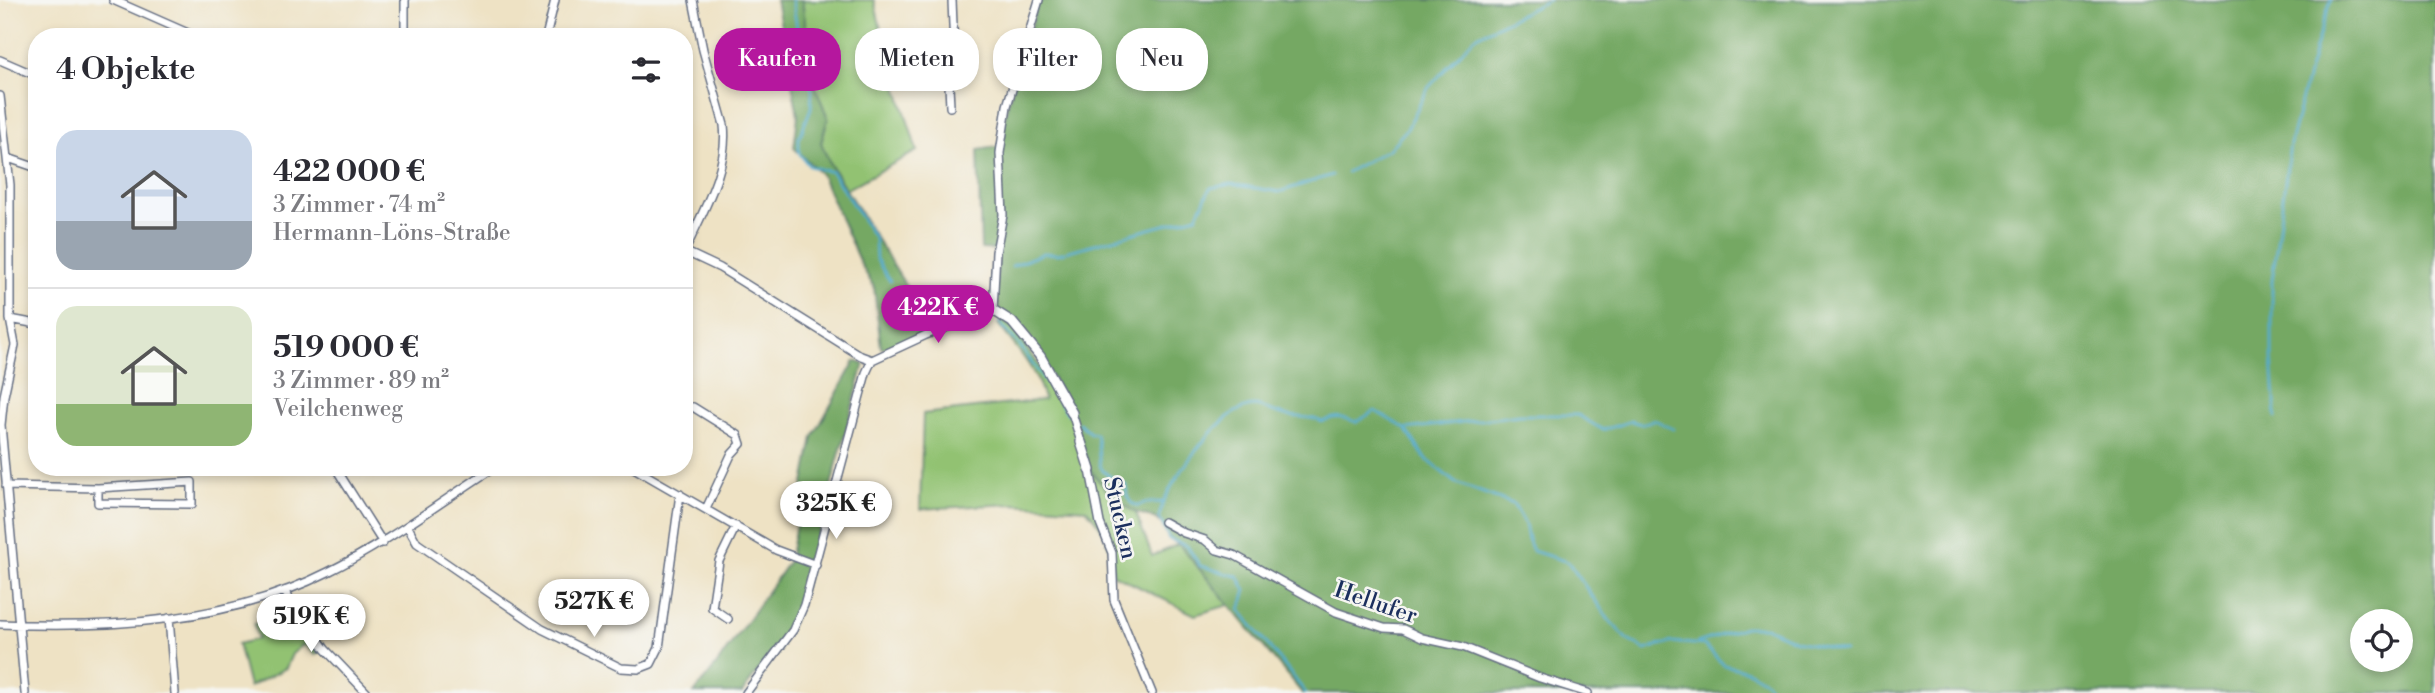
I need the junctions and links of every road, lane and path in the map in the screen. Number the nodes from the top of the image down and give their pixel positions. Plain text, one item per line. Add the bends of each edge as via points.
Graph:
1 (113, 0) edge
2 (405, 0) edge
3 (555, 0) edge
4 (694, 0) edge
5 (952, 0) edge
6 (1039, 0) edge
7 (177, 28) edge
8 (405, 28) edge
9 (548, 28) edge
10 (0, 60) edge
11 (28, 72) edge
12 (0, 96) edge
13 (950, 107) dead end
14 (8, 158) junction
15 (28, 165) edge
16 (693, 230) edge
17 (693, 255) edge
18 (993, 310) junction
19 (10, 319) junction
20 (28, 322) edge
21 (872, 360) junction
22 (693, 408) edge
23 (1072, 413) joint
24 (1081, 442) joint
25 (1090, 470) joint
26 (341, 476) edge
27 (482, 476) edge
28 (648, 476) edge
29 (6, 486) junction
30 (98, 488) junction
31 (680, 494) junction
32 (706, 509) junction
33 (1164, 522) dead end
34 (736, 526) junction
35 (408, 527) junction
36 (383, 543) junction
37 (816, 565) junction
38 (284, 591) junction
39 (170, 618) junction
40 (728, 619) dead end
41 (0, 624) edge
42 (20, 625) junction
43 (26, 693) edge
44 (175, 693) edge
45 (367, 693) edge
46 (746, 693) edge
47 (1152, 693) edge
48 (1588, 693) edge

1 - 7 street
2 - 8 street
3 - 9 street
4 - 16 street via 725,137 718,173
5 - 13 street via 955,76 949,85
6 - 18 street via 1005,118 1000,152 1003,215
10 - 11 street
12 - 14 street
14 - 15 street
14 - 19 street
17 - 21 street
18 - 21 street
18 - 23 street via 1012,322 1040,356
19 - 20 street
19 - 29 street via 15,345 1,425
21 - 37 street
22 - 32 street via 738,435 741,444
23 - 24 street
24 - 25 street
25 - 47 street, Stucken via 1100,523 1112,553 1114,600
26 - 36 street
27 - 35 street
28 - 31 street
29 - 30 street
29 - 42 street
30 - 30 street via 98,503 192,505 192,482
31 - 32 street
31 - 35 street via 659,648 651,664 638,669 621,668 542,629 417,543
32 - 34 street
33 - 48 street, Hellufer via 1336,612 1463,648
34 - 37 street via 776,550
34 - 40 street via 719,561 712,608
35 - 36 street
36 - 38 street
37 - 46 street via 793,630
38 - 39 street via 219,610
38 - 45 street via 325,649
39 - 42 street via 93,626
39 - 44 street
41 - 42 street
42 - 43 street

